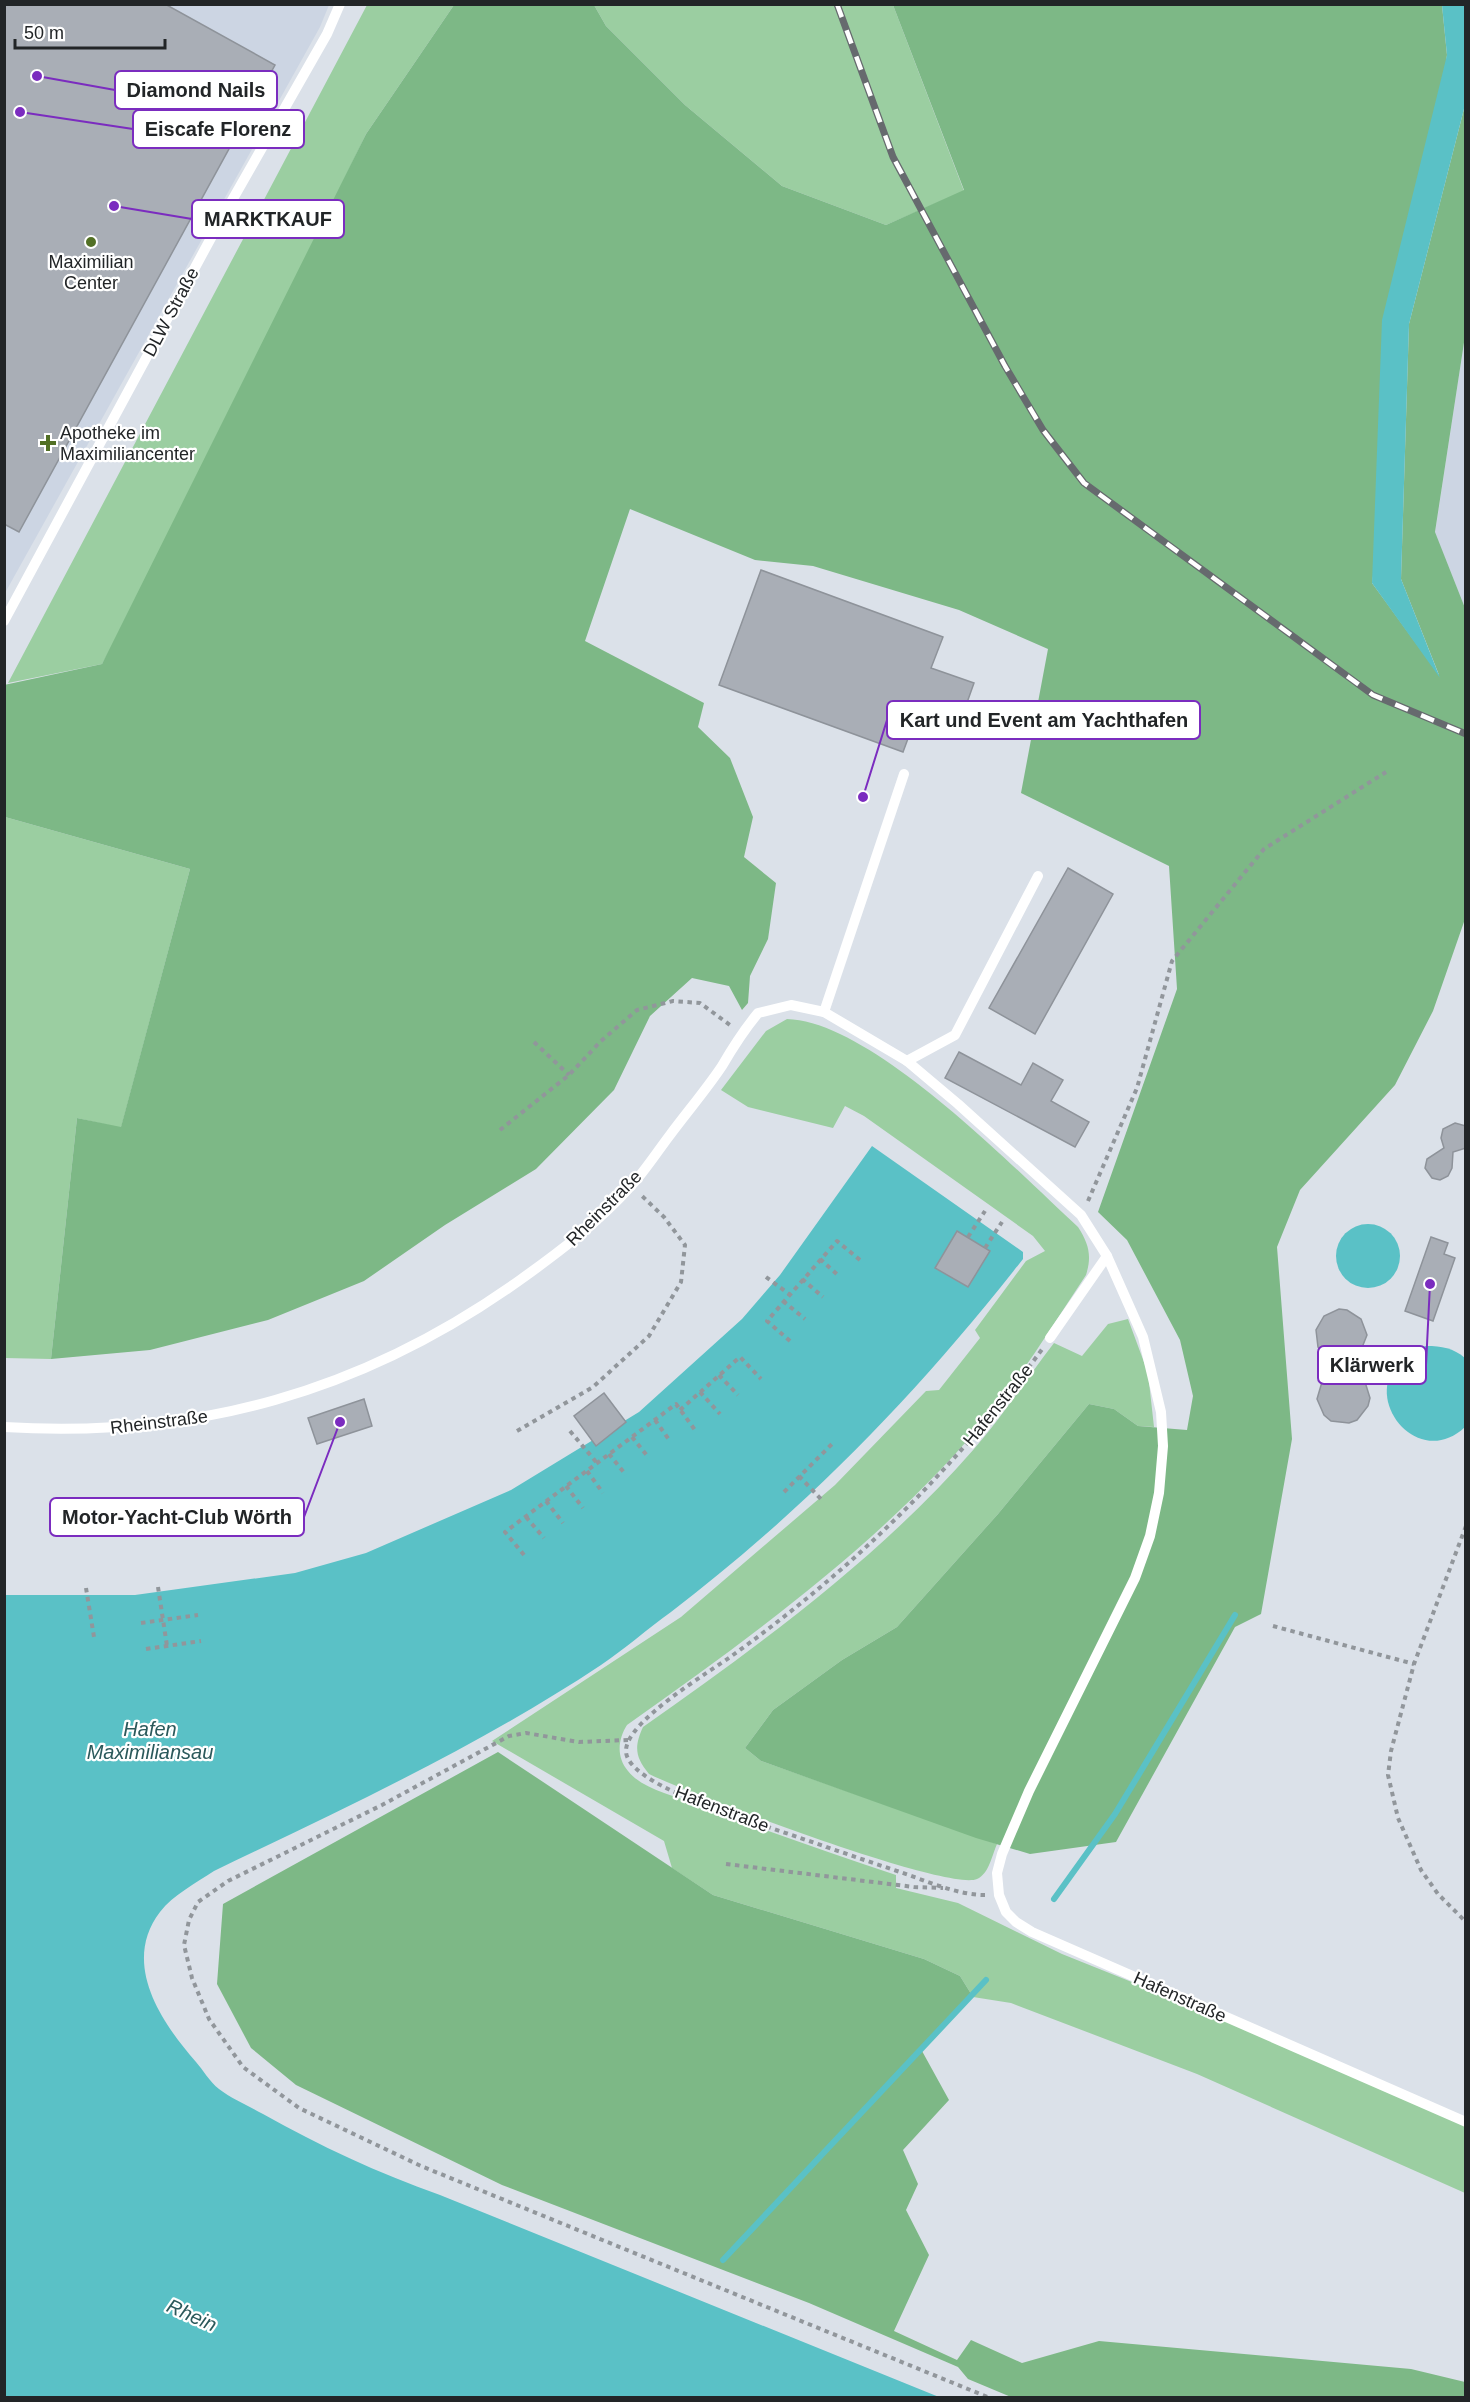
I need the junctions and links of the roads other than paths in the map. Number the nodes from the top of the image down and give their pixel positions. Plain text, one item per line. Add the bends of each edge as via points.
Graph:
1 (340, 4) edge
2 (4, 621) edge
3 (904, 774) dead end
4 (1038, 876) dead end
5 (824, 1012) junction
6 (907, 1060) junction
7 (1107, 1256) junction
8 (1050, 1338) road end
9 (4, 1427) edge
10 (999, 1895) joint
11 (1466, 2122) edge

1 - 2 lane, DLW Straße
3 - 5 lane
4 - 6 lane via 955,1035
5 - 6 lane, Rheinstraße
5 - 9 lane, Rheinstraße via 799,1006 774,1007 758,1013 631,1186 564,1248 497,1296 412,1348 335,1381 269,1403 202,1418 130,1428 57,1431
6 - 7 lane, Rheinstraße via 1081,1215
7 - 8 lane
7 - 10 lane, Rheinstraße via 1129,1299 1153,1372 1163,1446 1159,1493 1150,1536 1135,1578 1029,1791 1002,1854
10 - 11 lane, Hafenstraße via 1006,1912 1032,1932

